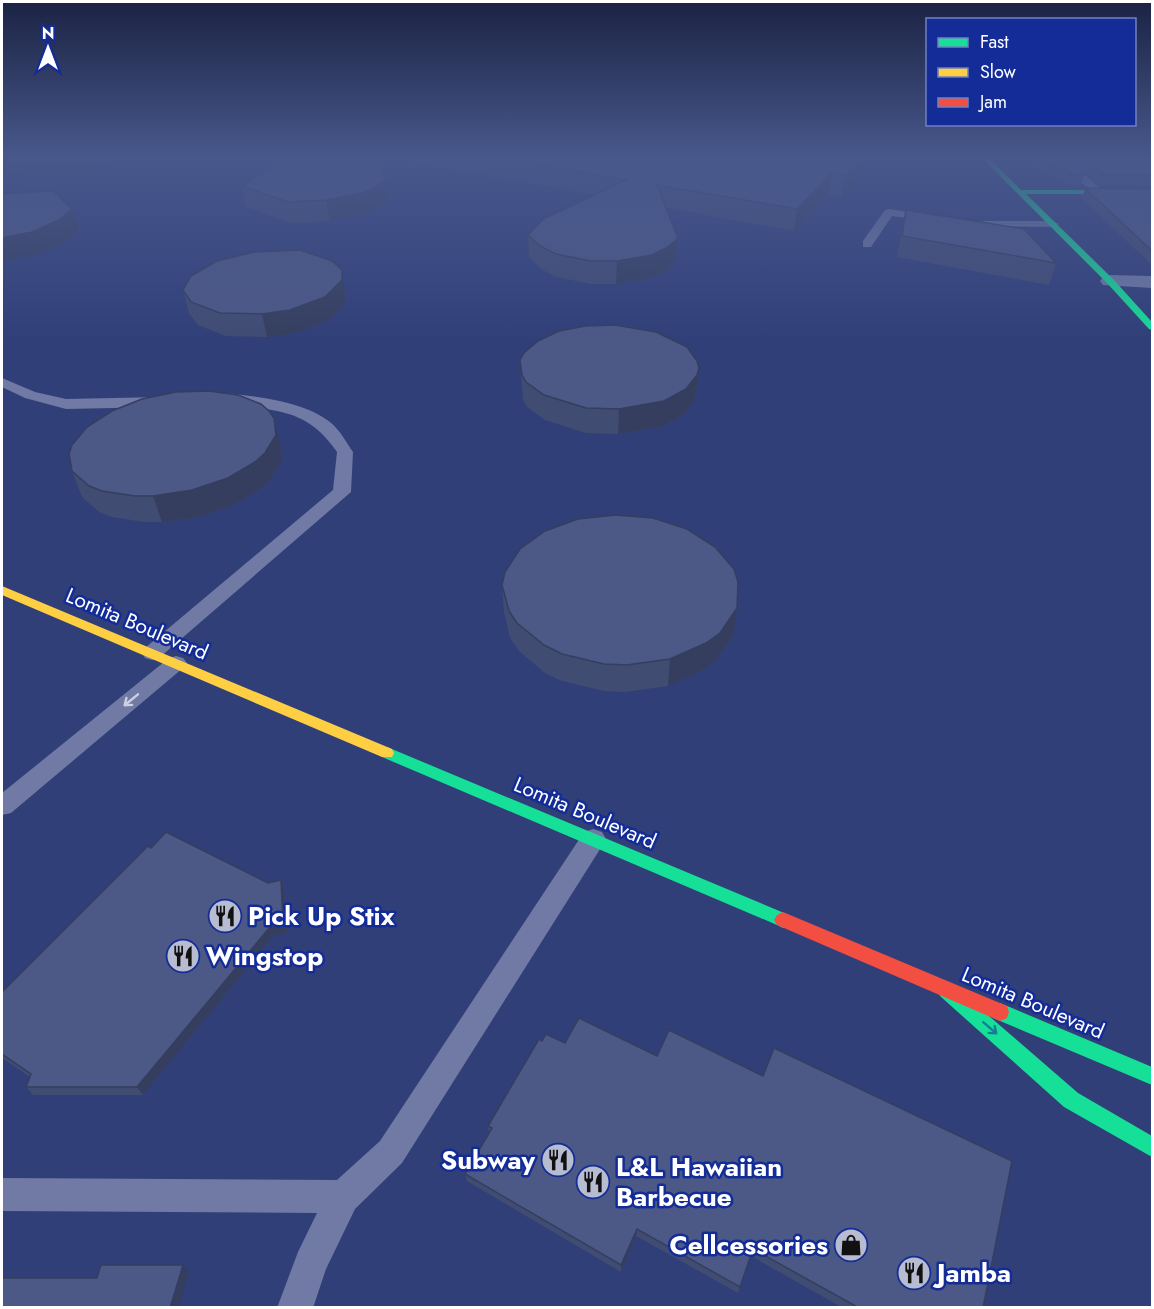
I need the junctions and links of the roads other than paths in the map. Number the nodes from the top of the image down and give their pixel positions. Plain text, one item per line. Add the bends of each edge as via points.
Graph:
1 (884, 219) edge
2 (936, 219) edge
3 (1048, 219) edge
4 (1053, 224) junction
5 (867, 244) dead end
6 (1110, 281) junction
7 (1152, 282) edge
8 (1152, 327) edge
9 (2, 382) edge
10 (213, 399) edge
11 (179, 401) edge
12 (2, 590) edge
13 (152, 653) junction
14 (176, 663) junction
15 (2, 806) edge
16 (593, 839) junction
17 (946, 990) junction
18 (1152, 1076) edge
19 (1152, 1147) edge
20 (2, 1196) edge
21 (343, 1197) junction
22 (295, 1308) edge

1 - 5 lane
2 - 4 lane via 976,225
3 - 4 main road
4 - 6 main road
6 - 7 street
6 - 8 main road
9 - 11 lane via 66,404
10 - 13 lane via 271,405 325,426 345,453 342,492
12 - 13 main road, Lomita Boulevard
13 - 14 main road, Lomita Boulevard
14 -> 15 lane
14 - 16 main road, Lomita Boulevard
16 - 17 main road, Lomita Boulevard
16 - 21 lane via 391,1152
17 - 18 main road, Lomita Boulevard
17 -> 19 main road via 1071,1100
20 - 21 lane
21 - 22 lane via 310,1264

